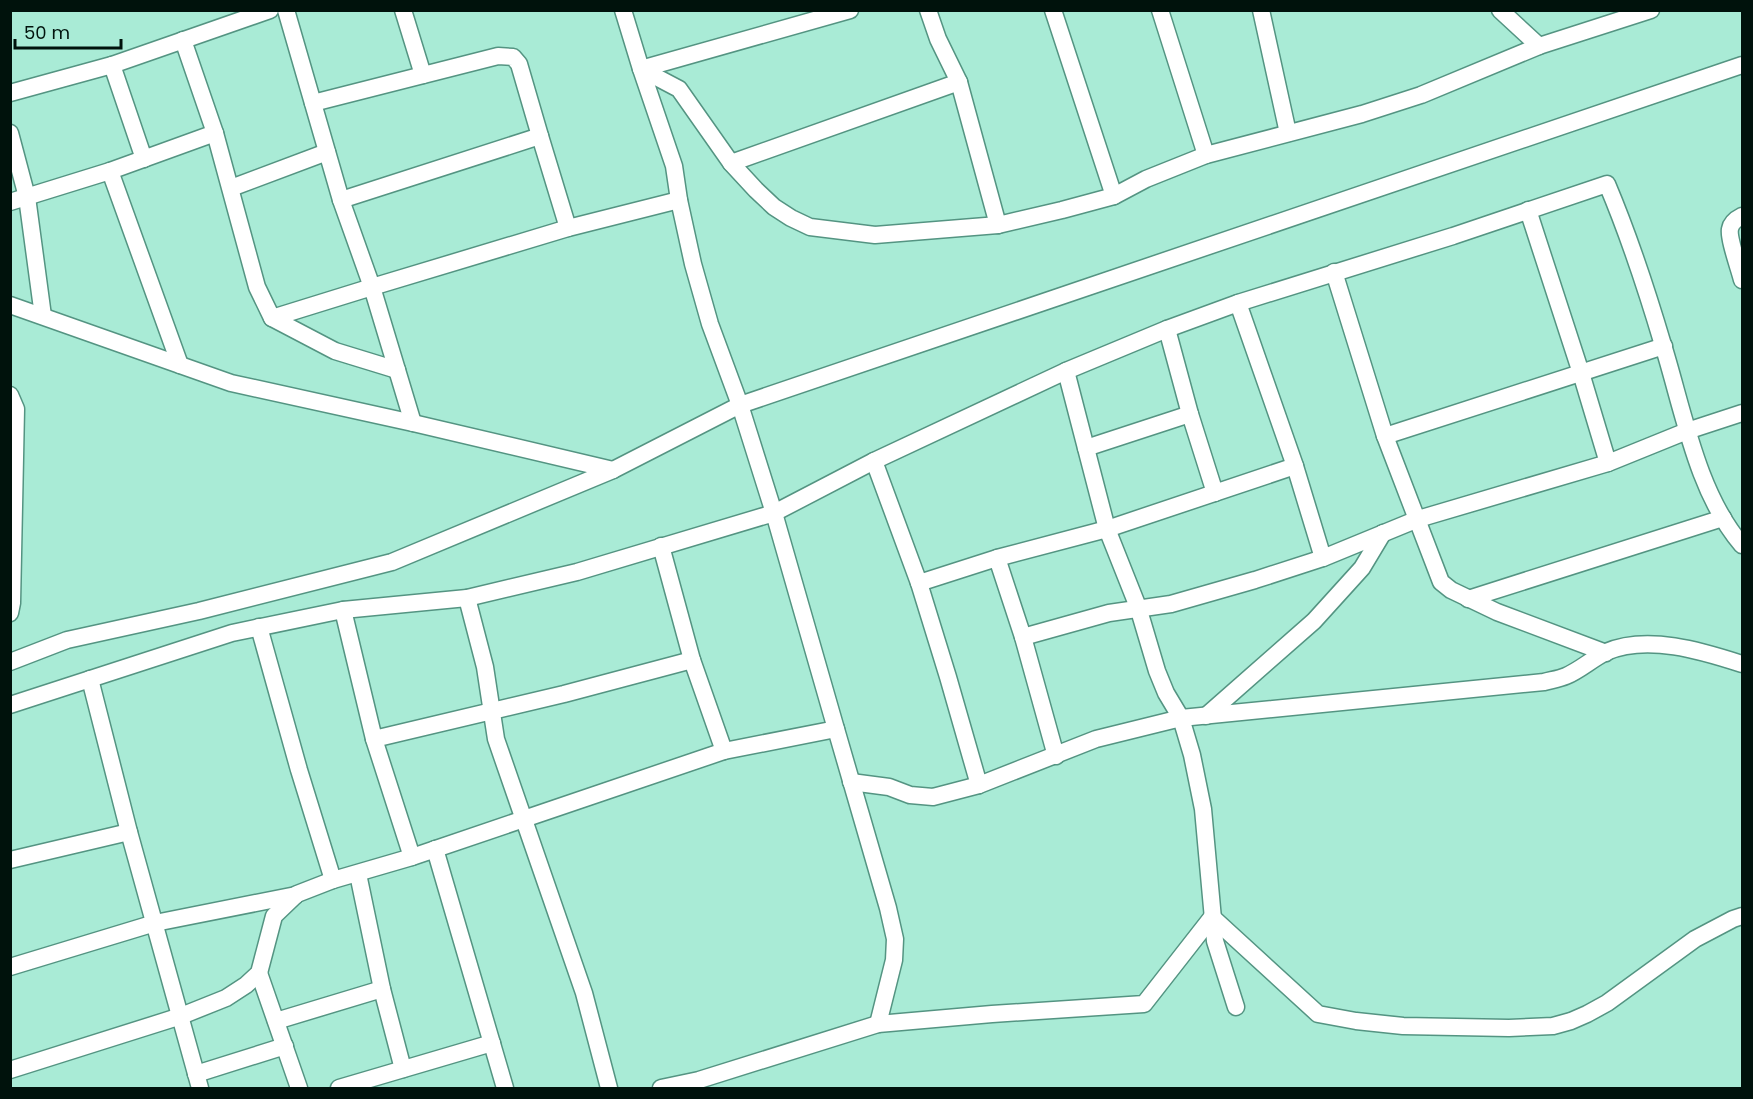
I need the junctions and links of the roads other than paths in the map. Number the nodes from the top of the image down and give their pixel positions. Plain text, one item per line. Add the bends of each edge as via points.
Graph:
1 (270, 10) edge
2 (286, 10) edge
3 (403, 10) edge
4 (622, 10) edge
5 (850, 10) edge
6 (928, 10) edge
7 (1053, 10) edge
8 (1160, 10) edge
9 (1261, 10) edge
10 (1500, 10) edge
11 (1651, 10) edge
12 (829, 14) edge
13 (183, 40) junction
14 (1539, 46) junction
15 (112, 65) junction
16 (1743, 65) edge
17 (641, 69) junction
18 (423, 75) junction
19 (959, 82) junction
20 (10, 93) edge
21 (313, 103) junction
22 (10, 133) edge
23 (215, 133) junction
24 (1288, 133) junction
25 (540, 136) junction
26 (327, 152) junction
27 (1206, 155) junction
28 (144, 159) junction
29 (731, 163) junction
30 (110, 171) junction
31 (231, 188) junction
32 (1114, 195) junction
33 (27, 197) junction
34 (341, 200) junction
35 (679, 200) junction
36 (10, 202) edge
37 (1528, 210) junction
38 (1743, 216) edge
39 (998, 225) junction
40 (568, 228) junction
41 (1334, 272) junction
42 (1743, 280) edge
43 (372, 287) junction
44 (1238, 303) junction
45 (10, 304) edge
46 (43, 316) junction
47 (272, 318) junction
48 (1167, 328) junction
49 (1664, 346) junction
50 (180, 365) junction
51 (397, 370) junction
52 (1065, 371) junction
53 (1581, 373) junction
54 (10, 395) edge
55 (740, 405) junction
56 (1743, 413) edge
57 (1190, 414) junction
58 (414, 423) junction
59 (1687, 431) junction
60 (1385, 436) junction
61 (1086, 448) junction
62 (874, 461) junction
63 (1608, 463) junction
64 (1295, 466) junction
65 (613, 470) junction
66 (1215, 493) junction
67 (774, 513) junction
68 (1724, 518) junction
69 (1418, 519) junction
70 (1107, 529) junction
71 (1383, 533) junction
72 (1743, 545) edge
73 (661, 546) junction
74 (997, 558) junction
75 (1323, 558) junction
76 (918, 583) junction
77 (467, 598) junction
78 (1468, 598) junction
79 (1138, 608) junction
80 (343, 610) junction
81 (10, 613) edge
82 (259, 627) junction
83 (1023, 637) junction
84 (1606, 652) junction
85 (692, 660) junction
86 (10, 662) edge
87 (1743, 664) edge
88 (90, 679) junction
89 (10, 705) edge
90 (491, 711) junction
91 (1206, 716) junction
92 (1181, 718) junction
93 (836, 729) junction
94 (375, 739) junction
95 (724, 751) junction
96 (1056, 756) junction
97 (851, 782) junction
98 (979, 785) junction
99 (524, 819) junction
100 (129, 832) junction
101 (435, 849) junction
102 (412, 857) junction
103 (10, 860) edge
104 (358, 874) junction
105 (333, 880) junction
106 (297, 894) junction
107 (1743, 916) edge
108 (1212, 917) junction
109 (155, 923) junction
110 (10, 967) edge
111 (259, 973) junction
112 (382, 989) junction
113 (1236, 1007) dead end
114 (181, 1016) junction
115 (276, 1021) junction
116 (878, 1024) junction
117 (492, 1043) junction
118 (285, 1046) junction
119 (10, 1070) edge
120 (403, 1070) junction
121 (198, 1081) edge
122 (299, 1089) edge
123 (339, 1089) edge
124 (505, 1089) edge
125 (609, 1089) edge
126 (661, 1089) edge

1 - 13 street
2 - 21 street
3 - 18 street
4 - 17 street
5 - 12 street
6 - 19 street
7 - 32 street
8 - 27 street
9 - 24 street
10 - 14 street
11 - 14 street
12 - 17 street
13 - 15 street
13 - 23 street
14 - 24 street via 1421,95
15 - 20 street
15 - 28 street
16 - 55 street
17 - 29 street via 680,88
17 - 35 street via 674,166
18 - 21 street
18 - 25 street via 498,56 513,57 519,64
19 - 29 street
19 - 39 street
21 - 26 street
22 - 33 street
23 - 28 street
23 - 31 street
24 - 27 street
25 - 34 street
25 - 40 street
26 - 31 street
26 - 34 street
27 - 32 street
28 - 30 street
29 - 39 street via 774,207 810,227 875,236
30 - 33 street
30 - 50 street
31 - 47 street via 257,287
32 - 39 street
33 - 36 street
33 - 46 street
34 - 43 street
35 - 40 street
35 - 55 street via 710,324
37 - 41 street
37 - 49 street via 1607,184
37 - 53 street
38 - 42 street via 1733,223 1729,234
40 - 43 street
41 - 44 street
41 - 60 street
43 - 47 street
43 - 51 street
44 - 48 street
44 - 64 street
45 - 46 street
46 - 50 street
47 - 51 street via 335,351
48 - 52 street
48 - 57 street
49 - 53 street
49 - 59 street
50 - 58 street via 231,383
51 - 58 street
52 - 61 street
52 - 62 street
53 - 60 street
53 - 63 street
54 - 81 street via 16,409
55 - 65 street
55 - 67 street
56 - 59 street
57 - 61 street
57 - 66 street
58 - 65 street
59 - 63 street
59 - 68 street
60 - 69 street
61 - 70 street
62 - 67 street
62 - 76 street
63 - 69 street
64 - 66 street
64 - 75 street
65 - 86 street via 392,562 67,640
66 - 70 street
67 - 73 street
67 - 93 street
68 - 72 street
68 - 78 street
69 - 71 street
69 - 78 street via 1441,582
70 - 74 street
70 - 79 street
71 - 75 street
71 - 91 street via 1362,568 1314,621
73 - 77 street via 577,572
73 - 85 street
74 - 76 street
74 - 83 street
75 - 79 street via 1186,600
76 - 98 street
77 - 80 street
77 - 90 street via 485,667
78 - 84 street
79 - 83 street
79 - 92 street via 1157,671
80 - 82 street
80 - 94 street
82 - 88 street
82 - 105 street
83 - 96 street
84 - 87 street via 1624,646 1678,646
84 - 91 street via 1567,676 1544,682
85 - 90 street
85 - 95 street
88 - 89 street
88 - 100 street
90 - 94 street
90 - 99 street via 501,755
91 - 92 street
92 - 96 street via 1096,739
92 - 108 street via 1201,799
93 - 95 street
93 - 97 street
94 - 102 street
95 - 99 street
96 - 98 street
97 - 98 street via 933,797
97 - 116 street via 895,939 894,960
99 - 101 street
99 - 125 street via 584,993
100 - 103 street
100 - 109 street
101 - 102 street
101 - 117 street
102 - 104 street
104 - 105 street
104 - 112 street
105 - 106 street
106 - 109 street
106 - 111 street via 274,916
107 - 108 street via 1695,939 1587,1014 1553,1026 1509,1028 1403,1026 1318,1014
108 - 113 street via 1215,941
108 - 116 street via 1144,1004
109 - 110 street
109 - 114 street
111 - 114 street via 226,998
111 - 115 street
112 - 115 street
112 - 120 street
114 - 119 street
114 - 121 street
115 - 118 street
116 - 126 street
117 - 120 street
117 - 124 street
118 - 121 street
118 - 122 street
120 - 123 street

